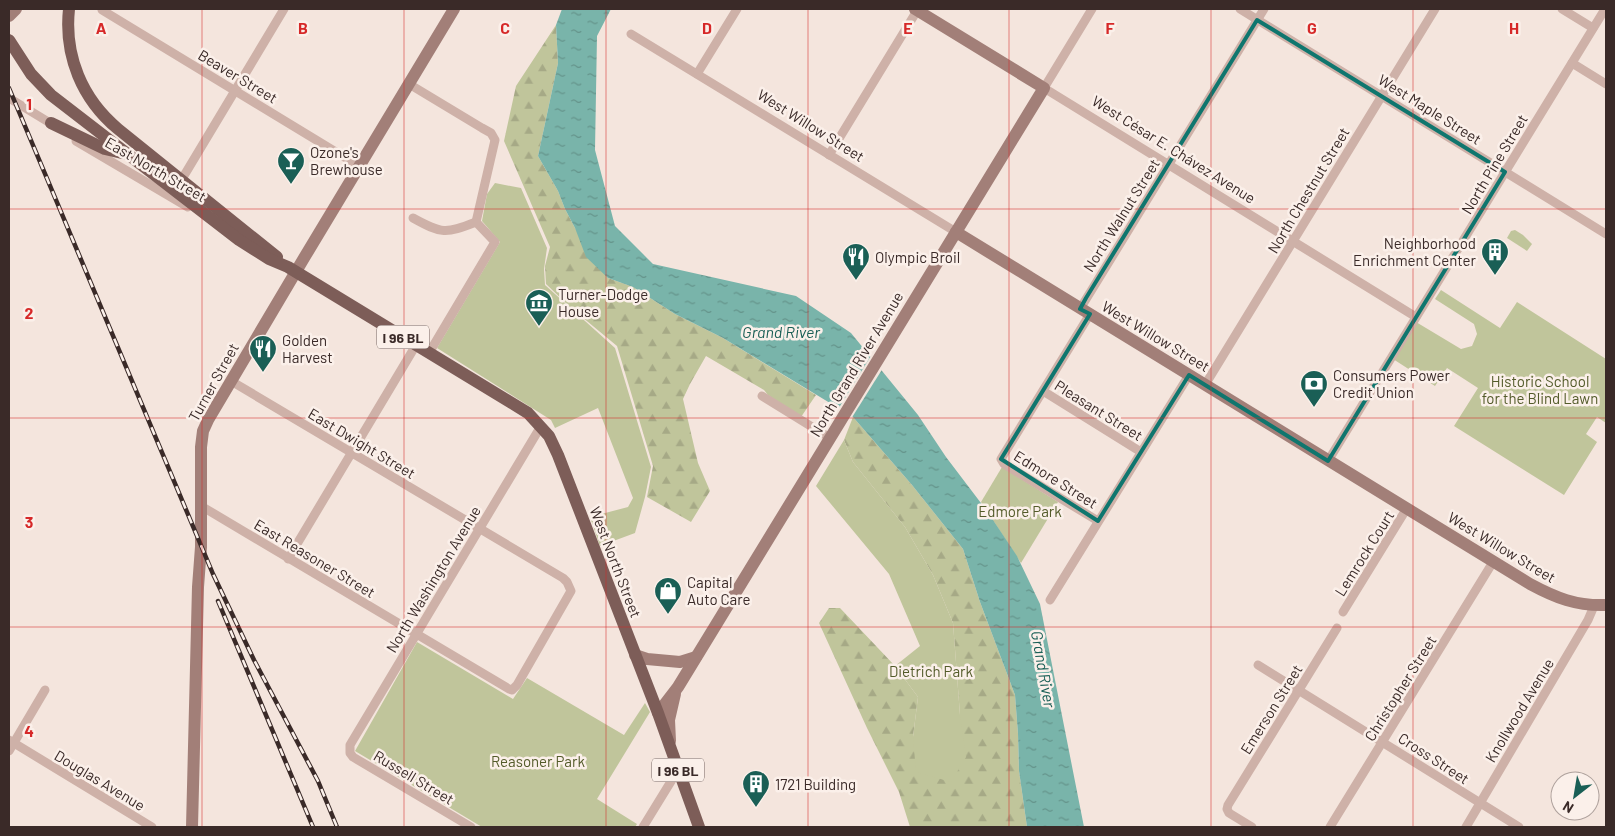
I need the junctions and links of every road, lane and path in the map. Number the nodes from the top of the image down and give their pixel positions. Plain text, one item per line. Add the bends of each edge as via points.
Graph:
1 (16, 9) edge
2 (69, 9) edge
3 (284, 9) edge
4 (454, 9) edge
5 (737, 9) edge
6 (917, 9) edge
7 (1092, 9) edge
8 (1240, 9) edge
9 (1264, 9) edge
10 (1435, 9) edge
11 (1562, 9) edge
12 (1605, 9) edge
13 (102, 10) dead end
14 (9, 16) edge
15 (1257, 20) junction
16 (1593, 28) junction
17 (631, 34) dead end
18 (9, 40) edge
19 (1572, 63) junction
20 (697, 74) junction
21 (409, 84) junction
22 (1606, 84) edge
23 (1044, 88) junction
24 (235, 91) junction
25 (1382, 96) junction
26 (9, 98) edge
27 (51, 123) junction
28 (125, 153) junction
29 (829, 155) junction
30 (1168, 165) junction
31 (359, 166) junction
32 (1505, 172) junction
33 (179, 177) junction
34 (174, 192) junction
35 (413, 218) dead end
36 (211, 220) junction
37 (476, 222) junction
38 (956, 232) junction
39 (1606, 234) edge
40 (1292, 242) junction
41 (292, 270) junction
42 (1085, 312) junction
43 (1416, 317) junction
44 (416, 345) junction
45 (429, 353) junction
46 (1189, 375) junction
47 (231, 381) junction
48 (1205, 385) junction
49 (1043, 391) junction
50 (762, 396) dead end
51 (541, 426) junction
52 (832, 433) junction
53 (351, 452) junction
54 (1141, 452) junction
55 (1001, 459) joint
56 (1328, 461) junction
57 (201, 506) junction
58 (1407, 508) junction
59 (1098, 521) junction
60 (479, 528) junction
61 (288, 559) junction
62 (1493, 562) junction
63 (1050, 600) dead end
64 (1600, 606) edge
65 (1343, 612) dead end
66 (1337, 628) dead end
67 (416, 634) junction
68 (635, 655) junction
69 (696, 658) junction
70 (1258, 665) dead end
71 (678, 687) junction
72 (45, 690) dead end
73 (512, 690) joint
74 (1299, 690) junction
75 (658, 713) junction
76 (11, 741) edge
77 (1383, 742) junction
78 (350, 746) joint
79 (670, 747) junction
80 (9, 751) edge
81 (678, 770) junction
82 (1479, 804) junction
83 (152, 827) edge
84 (192, 827) edge
85 (471, 827) edge
86 (643, 827) edge
87 (699, 827) edge
88 (1252, 827) edge
89 (1330, 827) edge
90 (1466, 827) edge
91 (1519, 827) edge

1 - 14 street
2 - 33 main road, I 96 BL via 70,52 91,100 111,123
3 - 24 street
4 - 21 street, Turner Street
5 - 20 street
6 - 23 street, West César E. Chávez Avenue
6 - 29 street
7 - 23 street
8 - 15 street, West Maple Street
9 - 15 street, North Walnut Street
10 - 25 street, North Chestnut Street
11 - 16 street
12 - 16 street, North Pine Street
13 - 24 street, Beaver Street
15 - 25 street, West Maple Street
15 - 30 street, North Walnut Street
16 - 19 street, North Pine Street
17 - 20 street, West Willow Street
18 - 28 main road, I 96 BL via 43,87
19 - 22 street
19 - 32 street, North Pine Street
20 - 29 street, West Willow Street
21 - 31 street, Turner Street
21 - 37 street via 491,133 495,140
23 - 30 street, West César E. Chávez Avenue
23 - 38 street, North Grand River Avenue
24 - 31 street, Beaver Street
24 - 33 street
25 - 32 street, West Maple Street
25 - 40 street, North Chestnut Street
26 - 27 street, East North Street
27 - 28 main road via 105,149
27 - 36 street, East North Street
28 - 33 main road via 145,158
28 - 34 main road, I 96 BL
29 - 38 street, West Willow Street
30 - 40 street, West César E. Chávez Avenue
30 - 42 street, North Walnut Street
31 - 41 street, Turner Street
32 - 39 street, West Maple Street
32 - 43 street, North Pine Street
33 - 34 street
33 - 41 main road, East North Street / I 96 BL
34 - 36 main road, I 96 BL
35 - 37 street via 434,230 445,231
36 - 41 main road, East North Street / I 96 BL via 253,249
37 - 45 street via 495,242
38 - 42 street, West Willow Street
38 - 52 street, North Grand River Avenue
40 - 43 street, West César E. Chávez Avenue
40 - 48 street, North Chestnut Street
41 - 44 main road, East North Street / I 96 BL
41 - 47 street, Turner Street
42 - 46 street, West Willow Street
42 - 49 street, North Walnut Street
43 - 56 street, North Pine Street
44 - 45 main road, East North Street / I 96 BL
44 - 53 street
45 - 51 main road, East North Street / I 96 BL via 511,401
46 - 48 street, West Willow Street
46 - 54 street
47 - 53 street, East Dwight Street
47 - 57 street, Turner Street via 203,431
48 - 56 street, West Willow Street
49 - 54 street, Pleasant Street
49 - 55 street, North Walnut Street
50 - 52 street
51 - 60 street, North Washington Avenue
51 - 68 main road, West North Street / I 96 BL via 558,455
52 - 69 street, North Grand River Avenue
53 - 60 street, East Dwight Street
53 - 61 street
54 - 59 street
55 - 59 street, Edmore Street via 1004,464
56 - 58 street, West Willow Street
57 - 61 street, East Reasoner Street
57 - 84 street, Turner Street
58 - 62 street, West Willow Street
58 - 65 street, Lemrock Court
59 - 63 street
60 - 67 street, North Washington Avenue
60 - 73 street, East Dwight Street via 563,578 570,587 569,596
61 - 67 street, East Reasoner Street
62 - 64 street, West Willow Street via 1560,599
62 - 77 street, Christopher Street
64 - 82 street, Knollwood Avenue via 1588,620
66 - 74 street, Emerson Street
67 - 73 street, East Reasoner Street
67 - 78 street, North Washington Avenue
68 - 69 street via 680,662
68 - 75 main road, West North Street / I 96 BL
69 - 71 street, North Grand River Avenue
70 - 74 street, Cross Street
71 - 75 street, North Grand River Avenue
71 - 79 street via 669,720
72 - 76 street
74 - 77 street, Cross Street
74 - 88 street, Emerson Street via 1228,804 1230,814
75 - 79 main road, I 96 BL
76 - 80 street
76 - 83 street, Douglas Avenue
77 - 82 street, Cross Street
77 - 89 street, Christopher Street
78 - 85 street, Russell Street via 353,757
79 - 81 main road, I 96 BL
81 - 86 street
81 - 87 main road, I 96 BL
82 - 90 street, Knollwood Avenue
82 - 91 street, Cross Street

